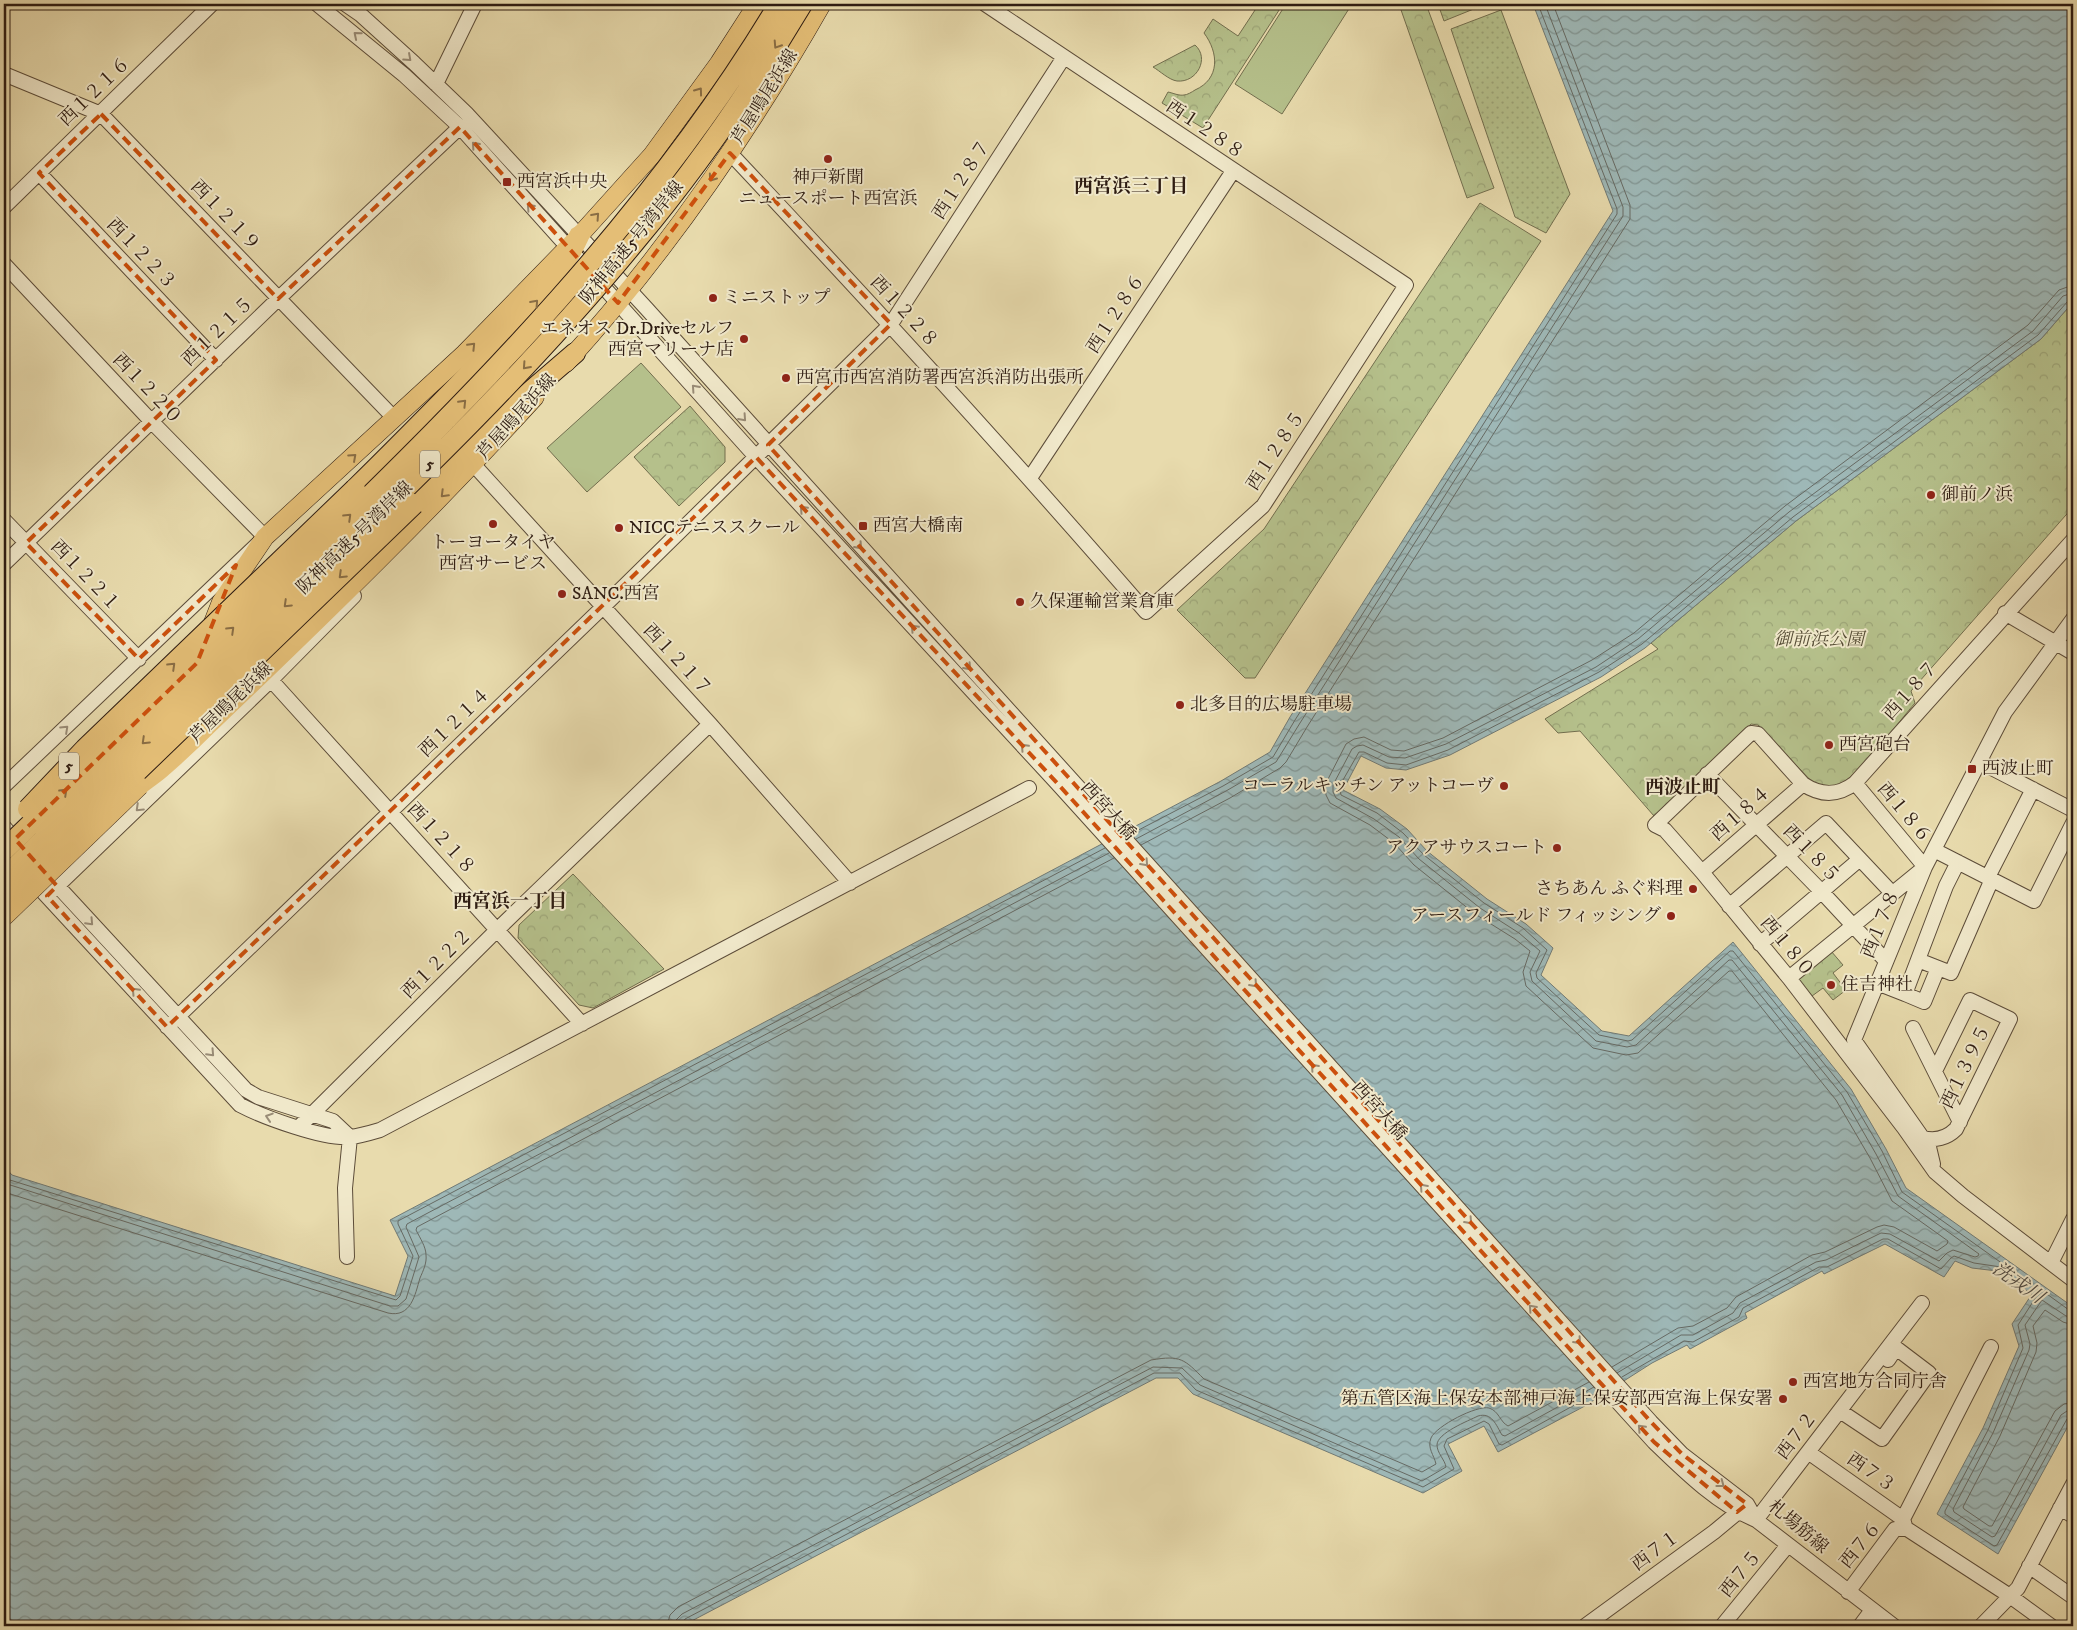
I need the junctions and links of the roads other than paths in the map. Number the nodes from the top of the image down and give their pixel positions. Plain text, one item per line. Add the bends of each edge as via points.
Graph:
1 (212, 4) edge
2 (317, 4) edge
3 (345, 4) edge
4 (475, 4) edge
5 (757, 4) edge
6 (779, 4) edge
7 (802, 4) edge
8 (822, 4) edge
9 (985, 4) edge
10 (1064, 57) junction
11 (4, 74) edge
12 (436, 84) junction
13 (101, 114) junction
14 (460, 128) junction
15 (730, 153) junction
16 (1233, 171) junction
17 (39, 173) junction
18 (4, 207) edge
19 (572, 246) junction
20 (4, 264) edge
21 (1406, 285) joint
22 (623, 297) junction
23 (278, 299) junction
24 (891, 324) junction
25 (575, 353) junction
26 (216, 360) junction
27 (395, 419) junction
28 (152, 422) junction
29 (768, 445) junction
30 (756, 457) junction
31 (474, 465) junction
32 (1030, 478) junction
33 (4, 520) edge
34 (265, 537) junction
35 (2073, 540) edge
36 (26, 543) junction
37 (391, 547) junction
38 (4, 564) edge
39 (602, 607) junction
40 (1146, 612) joint
41 (2005, 613) junction
42 (2073, 619) edge
43 (2056, 643) junction
44 (2073, 653) edge
45 (139, 659) junction
46 (271, 680) junction
47 (710, 724) junction
48 (1980, 762) junction
49 (1707, 774) junction
50 (1062, 779) junction
51 (146, 781) junction
52 (1855, 783) junction
53 (1803, 784) junction
54 (4, 786) edge
55 (1029, 788) dead end
56 (2033, 789) junction
57 (2073, 810) edge
58 (390, 811) junction
59 (2073, 823) edge
60 (1655, 825) joint
61 (1757, 826) junction
62 (4, 827) edge
63 (4, 834) edge
64 (4, 850) edge
65 (1934, 850) junction
66 (1788, 857) junction
67 (1860, 859) junction
68 (1958, 862) junction
69 (1925, 867) junction
70 (1702, 872) junction
71 (4, 878) edge
72 (1990, 878) junction
73 (850, 882) junction
74 (52, 891) junction
75 (1821, 891) junction
76 (1892, 893) junction
77 (4, 895) edge
78 (1729, 906) junction
79 (4, 917) edge
80 (1853, 927) junction
81 (498, 929) junction
82 (1760, 944) junction
83 (1918, 960) junction
84 (1886, 961) junction
85 (1938, 968) junction
86 (1789, 978) junction
87 (1877, 983) junction
88 (1905, 994) junction
89 (173, 1022) junction
90 (582, 1024) junction
91 (1913, 1028) dead end
92 (1935, 1071) junction
93 (312, 1113) junction
94 (1960, 1122) junction
95 (299, 1127) junction
96 (350, 1137) junction
97 (1923, 1138) junction
98 (1935, 1172) junction
99 (2073, 1219) edge
100 (347, 1257) dead end
101 (2051, 1263) junction
102 (2073, 1280) edge
103 (1922, 1303) dead end
104 (1991, 1346) dead end
105 (1856, 1390) junction
106 (1840, 1411) junction
107 (1808, 1452) junction
108 (1679, 1458) joint
109 (2073, 1484) edge
110 (1742, 1508) junction
111 (2060, 1508) junction
112 (2073, 1516) edge
113 (1756, 1520) junction
114 (1905, 1524) junction
115 (1788, 1545) junction
116 (2029, 1566) junction
117 (1848, 1592) junction
118 (2010, 1596) junction
119 (2073, 1597) edge
120 (1872, 1610) junction
121 (1585, 1626) edge
122 (1722, 1626) edge
123 (1860, 1626) edge
124 (1894, 1626) edge
125 (1981, 1626) edge
126 (2052, 1626) edge

1 - 13 street, 西１２１６
14 -> 2 street via 404,74
3 -> 12 street
4 - 12 street
19 -> 5 main road, 芦屋鳴尾浜線 via 652,155 719,64
64 -> 6 highway, 阪神高速5号湾岸線 / 5, bridge via 384,482 515,349 592,262 672,162
7 -> 71 highway, 阪神高速5号湾岸線 / 5, bridge via 740,103 690,171 633,244 521,372
8 - 15 main road, 芦屋鳴尾浜線
9 - 10 street, 西１２８８
10 - 16 street, 西１２８８
10 - 24 street, 西１２８７
11 - 13 street, 西１２１９
12 - 19 street via 489,136
13 - 17 street, 西１２１６
13 - 23 street, 西１２１９
19 -> 14 street
14 - 23 street, 西１２１５
15 -> 22 main road, 芦屋鳴尾浜線
15 - 24 street, 西１２２８
16 - 21 street, 西１２８８
16 - 32 street, 西１２８６
17 - 18 street, 西１２１６
17 - 26 street, 西１２２３
19 - 22 street
19 - 22 street
27 -> 19 main road, 芦屋鳴尾浜線
63 -> 19 highway, 5, bridge via 85,749 355,489 490,352 544,294
20 - 28 street, 西１２２０
21 - 40 street, 西１２８５ via 1263,506
22 - 25 main road, 芦屋鳴尾浜線
22 -> 29 street
30 -> 22 street
23 - 26 street, 西１２１５
23 - 27 street, 西１２１９
24 - 29 street, 西１２８７
24 - 32 street, 西１２２８
25 - 31 main road, 芦屋鳴尾浜線
25 -> 77 highway, 5, bridge via 502,416 455,466
26 - 28 street, 西１２１５
34 -> 27 main road, 芦屋鳴尾浜線
28 - 34 street, 西１２２０
28 - 36 street, 西１２１５
29 - 30 street, 西１２１４
29 -> 50 street
30 - 39 street, 西１２１４
50 -> 30 street
31 -> 37 main road, 芦屋鳴尾浜線
31 - 39 street, 西１２１７
32 - 40 street, 西１２２８
33 - 36 street, 西１２２１
34 - 45 street
34 - 51 main road, 芦屋鳴尾浜線 via 222,602 164,750
35 - 41 street, 西１８７
36 - 38 street, 西１２１５
36 - 45 street, 西１２２１
37 - 46 street via 365,585
37 - 51 main road, 芦屋鳴尾浜線 via 163,769
39 - 47 street, 西１２１７
39 - 58 street, 西１２１４
41 - 43 street
41 - 52 street, 西１８７
42 - 43 street, 西１７８
43 - 44 street
43 - 48 street, 西１７８ via 2006,712
54 -> 45 street
46 - 58 street, 西１２１８
46 -> 74 street
47 - 73 street, 西１２１７
47 - 81 street, 西１２２２
48 - 56 street
48 - 65 street, 西１７８
49 - 53 street, 西１８７ via 1754,732
49 - 60 street, 西１８７
49 - 61 street, 西１８５
50 - 108 street, 西宮大橋 via 1651,1422
51 - 79 main road, 芦屋鳴尾浜線, bridge
52 - 53 street, 西１８７ via 1829,794
52 - 69 street, 西１８６
53 - 61 street, 西１８４
55 - 73 street
56 - 57 street
56 - 72 street
58 - 81 street, 西１２１８
58 - 89 street, 西１２１４
59 - 72 street via 2034,901
60 - 70 street, 西１８０ via 1665,830
61 - 66 street, 西１８５
61 - 70 street, 西１８４
62 - 74 street
64 - 74 street
65 - 68 street
65 - 69 street, 西１７８
66 - 67 street via 1826,823
66 - 75 street, 西１８５
66 - 78 street
67 - 75 street
67 - 76 street
68 - 72 street
68 - 83 street
69 - 76 street
69 - 84 street, 西１７８
70 - 78 street, 西１８０
72 - 85 street via 1951,974
73 - 90 street
74 - 89 street
75 - 80 street, 西１８５
75 - 82 street
76 - 80 street
78 - 82 street, 西１８０
80 - 84 street, 西１８５
80 - 86 street
81 - 90 street, 西１２１８
81 - 93 street, 西１２２２
82 - 86 street, 西１８０
83 - 85 street
83 - 88 street
84 - 87 street, 西１７８
85 - 88 street via 1924,1002
86 - 98 street, 西１８０
87 - 88 street
87 - 97 street, 西１７８ via 1854,1040
89 -> 93 street via 246,1090 258,1097
95 -> 89 street via 240,1105
90 - 96 street via 380,1130
91 - 92 street
92 - 94 street
92 - 94 street, 西１３９５ via 1970,1000 2010,1019
93 - 95 street, 西１２２２
93 - 96 street via 333,1121
94 - 97 street, 西１３９５ via 1951,1134 1930,1140
95 - 96 street via 330,1136
96 - 100 street via 345,1188
97 - 98 street, 西１７８ via 1929,1147
98 - 101 street
99 - 101 street
101 - 102 street
103 - 105 street, 西７２
104 - 114 street
105 - 106 street, 西７２
105 - 106 street via 1870,1383 1896,1348 1929,1373 1882,1439
106 - 107 street, 西７２
107 - 113 street, 西７２
107 - 114 street, 西７３
108 - 110 street, 札場筋線
109 - 111 street
110 - 113 street, 札場筋線
110 - 121 street, 西７１
111 - 112 street
111 - 116 street
113 - 115 street, 札場筋線
114 - 117 street, 西７６ via 1894,1529
114 - 118 street, 西７３
115 - 117 street, 札場筋線
115 - 122 street, 西７５
116 - 118 street
116 - 119 street
117 - 120 street, 札場筋線
118 - 125 street
118 - 126 street, 西７３
120 - 123 street
120 - 124 street, 札場筋線

